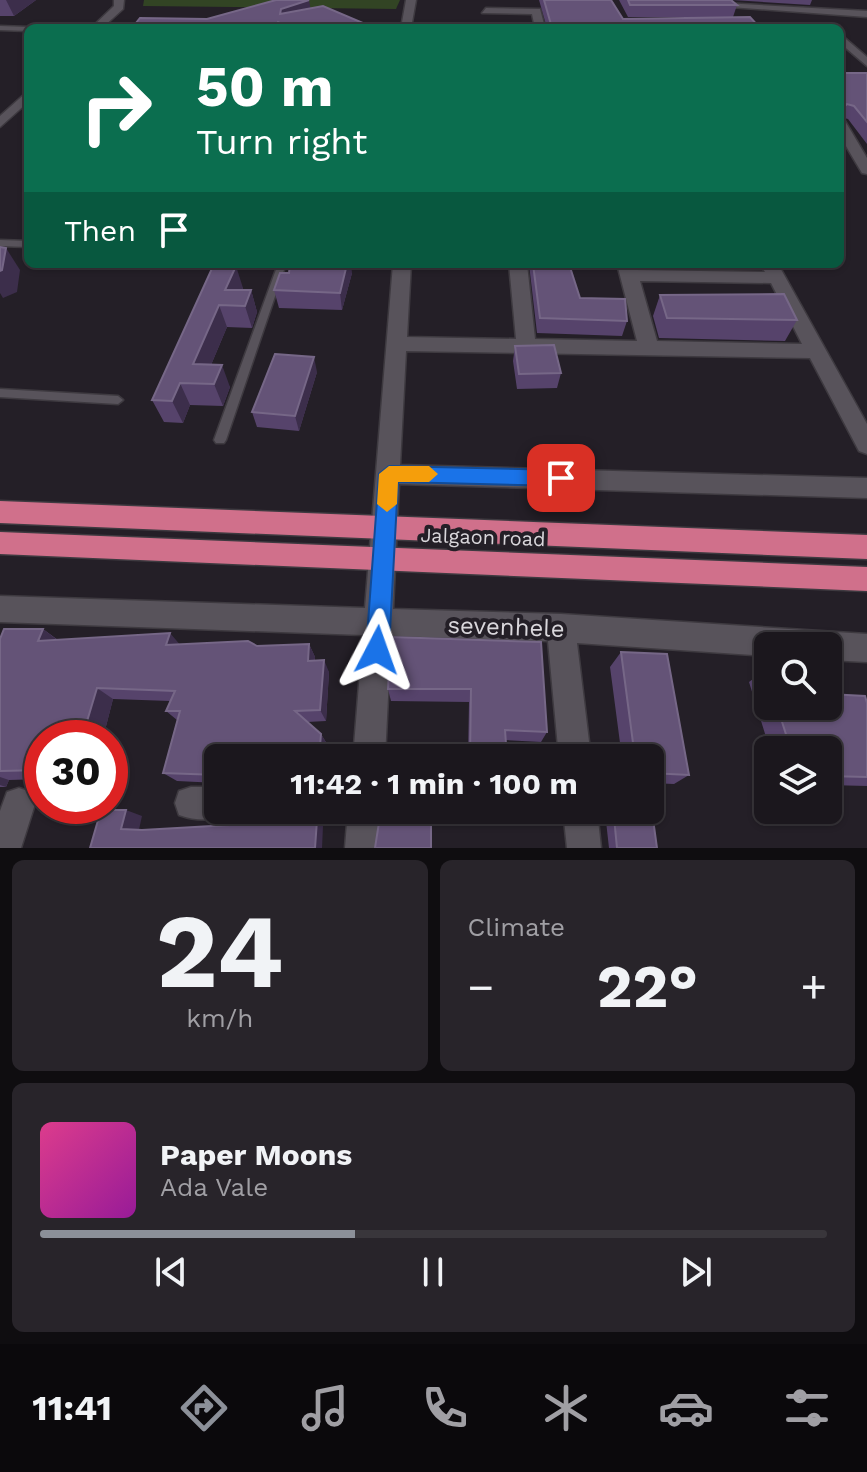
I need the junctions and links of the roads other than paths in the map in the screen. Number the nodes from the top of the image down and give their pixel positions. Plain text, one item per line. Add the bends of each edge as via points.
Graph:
1 (108, 0) edge
2 (119, 0) edge
3 (411, 0) edge
4 (675, 0) edge
5 (697, 1) edge
6 (737, 5) junction
7 (486, 6) edge
8 (811, 10) junction
9 (745, 14) edge
10 (867, 14) edge
11 (92, 24) edge
12 (100, 24) edge
13 (407, 24) edge
14 (539, 24) edge
15 (826, 24) edge
16 (0, 28) edge
17 (24, 29) edge
18 (844, 41) edge
19 (867, 63) edge
20 (24, 88) edge
21 (24, 99) edge
22 (0, 110) edge
23 (0, 123) edge
24 (845, 139) edge
25 (867, 168) edge
26 (0, 243) edge
27 (24, 244) edge
28 (281, 268) edge
29 (402, 268) edge
30 (518, 268) edge
31 (628, 270) edge
32 (772, 271) edge
33 (397, 344) junction
34 (526, 346) junction
35 (649, 348) junction
36 (817, 351) junction
37 (0, 393) edge
38 (118, 400) dead end
39 (220, 440) dead end
40 (867, 445) edge
41 (389, 474) junction
42 (867, 488) edge
43 (0, 512) edge
44 (386, 526) junction
45 (0, 543) edge
46 (867, 547) edge
47 (383, 559) junction
48 (867, 579) edge
49 (0, 609) edge
50 (379, 623) junction
51 (561, 628) junction
52 (867, 648) edge
53 (370, 744) edge
54 (573, 744) edge
55 (19, 804) dead end
56 (364, 824) edge
57 (581, 824) edge
58 (4, 848) edge
59 (362, 848) edge
60 (584, 848) edge

1 - 11 street via 109,7
2 - 12 street via 119,7
3 - 13 street
4 - 5 street
5 - 6 street
6 - 8 street
6 - 9 street
7 - 14 street via 536,11
8 - 10 street
8 - 15 street
16 - 17 lane
18 - 19 street
20 - 22 street
21 - 23 street
24 - 25 street
26 - 27 lane
28 - 39 lane
29 - 33 street
30 - 34 street
31 - 32 street
31 - 35 street
32 - 36 street
33 - 34 street
33 - 41 street
34 - 35 street
35 - 36 street
36 - 40 street
37 - 38 lane
41 - 42 street
41 - 44 street
43 - 44 highway, Jalgaon road
44 - 46 highway, Jalgaon road
44 - 47 street
45 - 47 highway, Jalgaon road
47 - 48 highway, Jalgaon road
47 - 50 street
49 - 50 street, sevenhele
50 - 51 street, sevenhele
50 - 53 street
51 - 52 street, sevenhele
51 - 54 street
55 - 58 street
56 - 59 street
57 - 60 street

